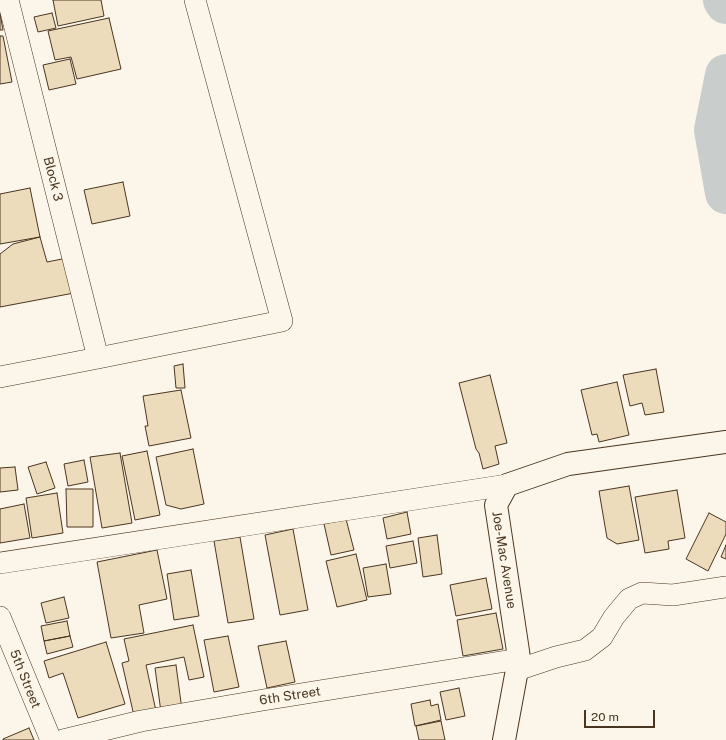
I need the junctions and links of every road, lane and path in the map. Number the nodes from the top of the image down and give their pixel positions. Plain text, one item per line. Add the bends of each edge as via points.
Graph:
1 (8, 0) edge
2 (195, 0) edge
3 (98, 358) junction
4 (0, 377) edge
5 (726, 442) edge
6 (508, 485) junction
7 (0, 563) edge
8 (726, 587) edge
9 (0, 617) edge
10 (518, 665) junction
11 (51, 740) edge
12 (63, 740) edge
13 (504, 740) edge

1 - 3 street, Block 3
2 - 3 street via 282,321
3 - 4 street
5 - 6 street via 568,464
6 - 7 street
6 - 10 street, Joe-Mac Avenue via 496,505
8 - 10 street, 6th Street via 673,595 642,593 629,599 602,637 585,650
9 - 11 street, 5th Street
10 - 12 street, 6th Street via 233,705
10 - 13 street, Joe-Mac Avenue

